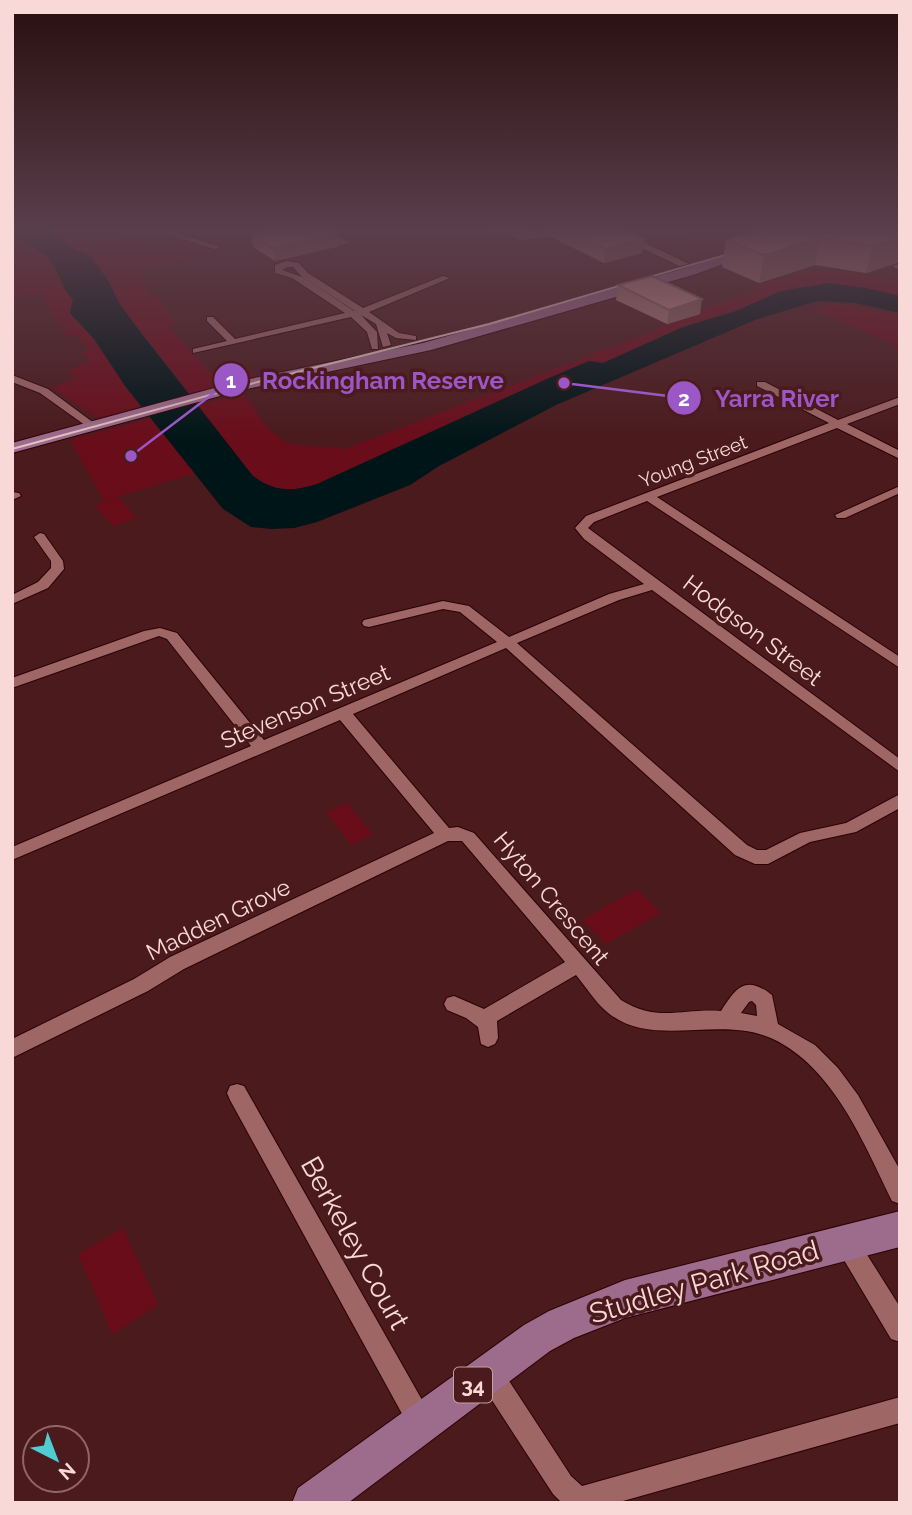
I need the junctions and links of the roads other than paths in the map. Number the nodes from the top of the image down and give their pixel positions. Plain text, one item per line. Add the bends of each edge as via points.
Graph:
1 (338, 301) edge
2 (380, 301) edge
3 (558, 301) edge
4 (583, 301) edge
5 (356, 311) junction
6 (210, 319) dead end
7 (380, 323) junction
8 (413, 338) junction
9 (232, 341) junction
10 (196, 351) dead end
11 (381, 352) junction
12 (12, 378) edge
13 (761, 384) dead end
14 (900, 400) edge
15 (100, 424) junction
16 (838, 424) junction
17 (12, 448) edge
18 (900, 456) edge
19 (900, 489) edge
20 (648, 497) junction
21 (841, 515) dead end
22 (581, 528) joint
23 (40, 537) dead end
24 (650, 582) junction
25 (12, 600) edge
26 (369, 623) dead end
27 (507, 643) junction
28 (900, 664) edge
29 (14, 680) edge
30 (344, 714) junction
31 (262, 749) junction
32 (900, 767) edge
33 (900, 800) edge
34 (445, 835) junction
35 (12, 854) edge
36 (577, 965) junction
37 (454, 1004) dead end
38 (727, 1019) junction
39 (769, 1029) junction
40 (12, 1049) edge
41 (237, 1093) dead end
42 (900, 1193) edge
43 (900, 1228) edge
44 (846, 1242) junction
45 (900, 1330) edge
46 (489, 1373) junction
47 (900, 1410) edge
48 (421, 1423) junction
49 (583, 1501) edge
50 (313, 1503) edge

1 - 5 street
2 - 5 street
3 - 8 main road
4 - 11 main road via 500,327
5 - 7 street
5 - 9 street
5 - 11 street
6 - 9 street
7 - 8 street via 396,335
7 - 11 street
8 - 11 main road
9 - 10 street
11 - 15 main road
12 - 15 street
13 - 16 street
14 - 16 street, Young Street
15 - 17 main road
16 - 18 street
16 - 20 street, Young Street
19 - 21 street
20 - 22 street, Young Street via 587,520
20 - 28 street
22 - 24 street, Hodgson Street
23 - 25 street via 58,569 43,585
24 - 27 street, Stevenson Street
24 - 32 street, Hodgson Street
26 - 27 street via 453,606 468,611
27 - 30 street, Stevenson Street
27 - 33 street via 755,858 768,857 814,834 850,828
29 - 31 street via 149,634 165,633
30 - 31 street, Stevenson Street
30 - 34 street
31 - 35 street, Stevenson Street
34 - 36 street, Hyton Crescent via 468,837
34 - 40 street, Madden Grove
36 - 37 street via 485,1028 475,1012
36 - 38 street, Hyton Crescent via 614,1006 639,1019 670,1025
38 - 39 street, Hyton Crescent
38 - 39 street via 743,994 755,993 765,1001
39 - 42 street, Hyton Crescent via 802,1048 841,1084
41 - 48 street, Berkeley Court
43 - 44 main road, Studley Park Road / 34
44 - 45 street
44 - 46 main road, Studley Park Road / 34 via 593,1310 537,1338
46 - 48 main road, Studley Park Road / 34
46 - 49 street via 562,1485
47 - 49 street
48 - 50 main road, Studley Park Road / 34

